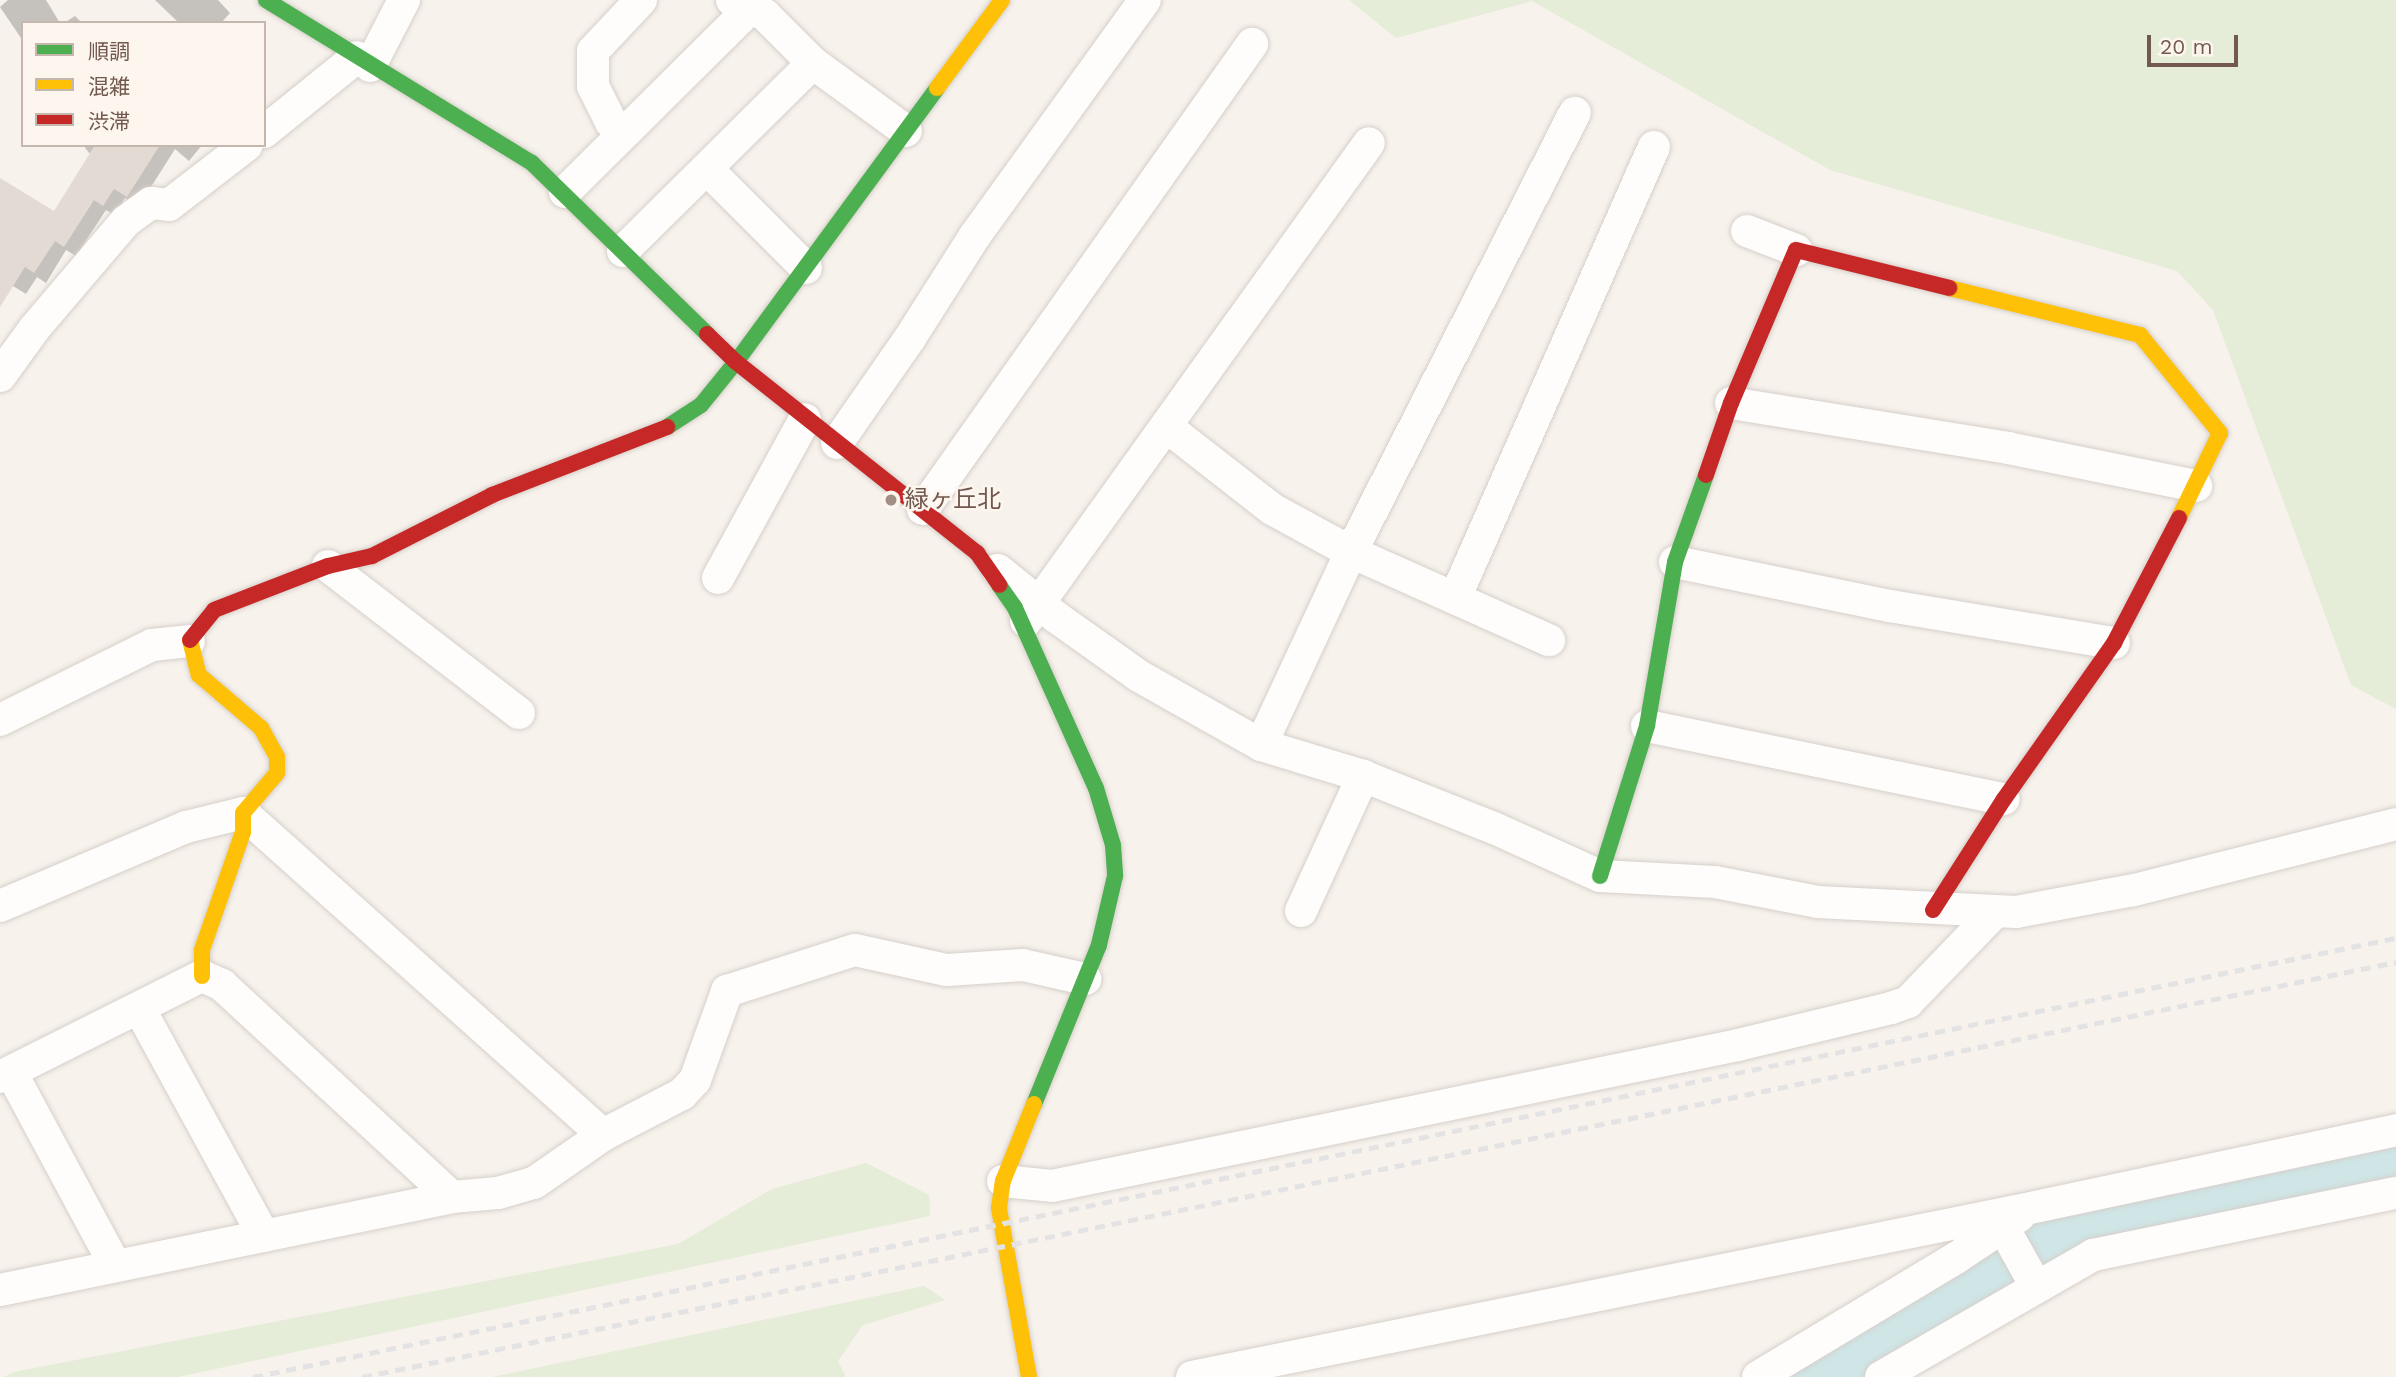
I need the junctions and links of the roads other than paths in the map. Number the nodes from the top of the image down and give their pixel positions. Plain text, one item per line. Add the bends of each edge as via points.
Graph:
1 (266, 0) edge
2 (404, 0) edge
3 (641, 0) edge
4 (1002, 0) edge
5 (1144, 0) edge
6 (741, 4) edge
7 (1252, 44) dead end
8 (364, 61) junction
9 (813, 63) junction
10 (1576, 113) dead end
11 (266, 131) edge
12 (906, 131) junction
13 (622, 133) junction
14 (1369, 143) dead end
15 (244, 147) edge
16 (1654, 147) dead end
17 (706, 169) junction
18 (565, 192) junction
19 (1747, 232) dead end
20 (1796, 250) junction
21 (623, 251) junction
22 (806, 268) junction
23 (736, 362) junction
24 (0, 376) edge
25 (1731, 403) junction
26 (805, 419) junction
27 (1167, 427) junction
28 (837, 443) junction
29 (2196, 486) junction
30 (923, 509) junction
31 (1350, 552) junction
32 (977, 553) joint
33 (1675, 562) junction
34 (328, 566) junction
35 (718, 578) dead end
36 (1455, 598) junction
37 (1031, 614) junction
38 (1549, 640) dead end
39 (189, 641) junction
40 (2114, 643) junction
41 (519, 713) dead end
42 (0, 720) edge
43 (1647, 726) junction
44 (1261, 745) junction
45 (1363, 776) junction
46 (2004, 799) junction
47 (243, 813) junction
48 (2396, 824) edge
49 (1600, 876) junction
50 (0, 906) edge
51 (1933, 910) junction
52 (1301, 911) dead end
53 (1995, 912) junction
54 (202, 976) junction
55 (1085, 979) junction
56 (139, 1008) junction
57 (6, 1074) edge
58 (2396, 1129) edge
59 (603, 1135) junction
60 (1003, 1181) junction
61 (2396, 1193) edge
62 (452, 1197) junction
63 (2032, 1208) junction
64 (2003, 1227) junction
65 (264, 1236) junction
66 (115, 1265) junction
67 (2036, 1286) junction
68 (0, 1290) edge
69 (1029, 1377) edge
70 (1192, 1377) edge
71 (1758, 1377) edge
72 (1881, 1377) edge

1 - 8 street
2 - 8 street
3 - 13 street via 593,51 593,86 611,122
4 - 12 street
5 - 28 street via 974,237
6 - 9 street via 765,15
6 - 13 street
7 - 30 street
8 - 11 street
8 - 18 street via 513,150
9 - 12 street
9 - 17 street
10 - 31 street
12 - 22 street
13 - 18 street
14 - 27 street
15 - 24 street via 169,205 151,203 126,221
16 - 36 street
17 - 21 street
17 - 22 street
18 - 21 street
19 - 20 street
20 - 25 street
20 - 29 street via 2140,335 2220,433
21 - 23 street
22 - 23 street
23 - 26 street
23 - 34 street via 701,405 667,427 492,495 372,556
25 - 29 street via 2008,448
25 - 33 street
26 - 28 street
26 - 35 street
27 - 31 street via 1272,509
27 - 37 street
28 - 30 street
29 - 40 street
30 - 32 street
31 - 36 street
31 - 44 street
32 - 37 street
33 - 40 street via 1890,606
33 - 43 street
34 - 39 street via 214,610
34 - 41 street
36 - 38 street
37 - 44 street
37 - 55 street via 1113,845 1115,876 1110,906
39 - 42 street via 152,645
39 - 47 street via 199,675 261,729 277,757 277,773
40 - 46 street
43 - 46 street
43 - 49 street
44 - 45 street
45 - 49 street
45 - 52 street
46 - 51 street
47 - 50 street via 186,827
47 - 54 street via 243,832 202,950
47 - 59 street
48 - 53 street via 2074,903
49 - 51 street via 1715,882 1818,902
51 - 53 street
53 - 60 street via 1908,1002 1891,1009 1738,1045 1052,1186
54 - 56 street
54 - 62 street via 222,985
55 - 59 street via 1023,965 947,970 855,950 726,991 695,1080 682,1094
55 - 60 street
56 - 57 street
56 - 65 street
57 - 66 street
58 - 63 street
59 - 62 street via 534,1183 498,1194
60 - 69 street via 999,1208
61 - 67 street via 2093,1255
62 - 65 street
63 - 64 street
63 - 70 street
64 - 67 street
64 - 71 street
65 - 66 street
66 - 68 street
67 - 72 street

